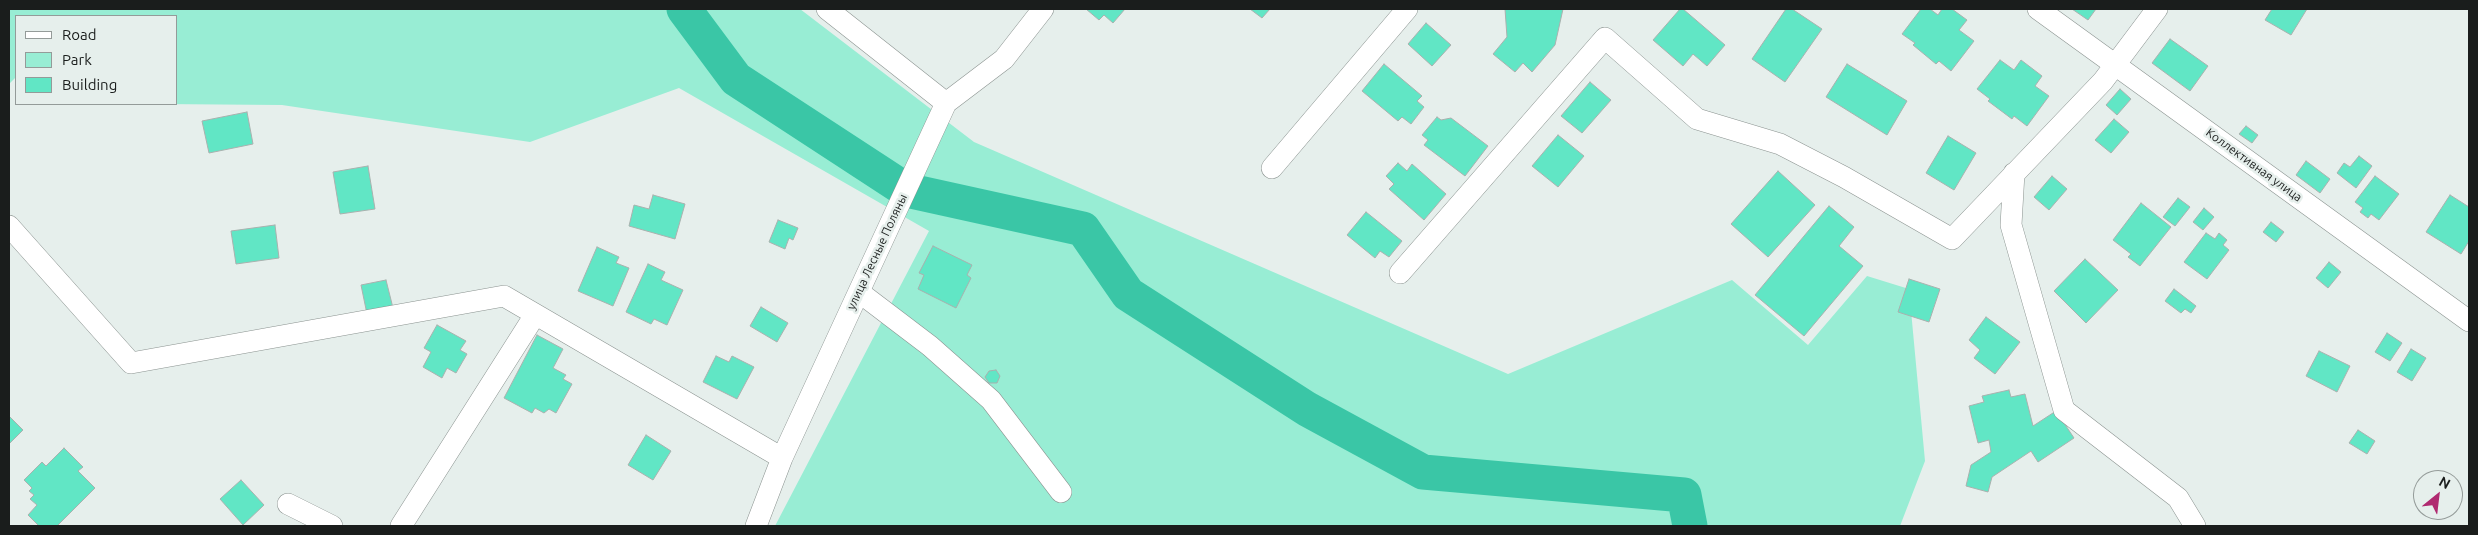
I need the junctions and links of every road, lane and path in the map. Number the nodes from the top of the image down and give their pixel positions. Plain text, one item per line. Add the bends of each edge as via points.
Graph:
1 (827, 9) edge
2 (1043, 9) edge
3 (1407, 9) edge
4 (2038, 9) edge
5 (2157, 9) edge
6 (2116, 65) junction
7 (946, 103) junction
8 (1272, 168) dead end
9 (2014, 173) junction
10 (9, 226) edge
11 (1400, 273) dead end
12 (859, 292) junction
13 (536, 314) junction
14 (2469, 321) edge
15 (782, 458) junction
16 (1061, 492) dead end
17 (288, 504) dead end
18 (332, 526) edge
19 (401, 526) edge
20 (756, 526) edge
21 (2195, 526) edge

1 - 7 street
2 - 7 street, улица Лесные Поляны via 1004,59
3 - 8 street
4 - 6 street, Коллективная улица
5 - 6 street
6 - 9 street
6 - 14 street, Коллективная улица
7 - 12 street, улица Лесные Поляны
9 - 11 street via 1952,239 1780,144 1696,119 1605,38
9 - 21 street via 2011,224 2064,410 2178,498
10 - 13 street via 131,363 504,296
12 - 15 street, улица Лесные Поляны
12 - 16 street via 930,346 991,400
13 - 15 street
13 - 19 street
15 - 20 street, улица Лесные Поляны
17 - 18 street

